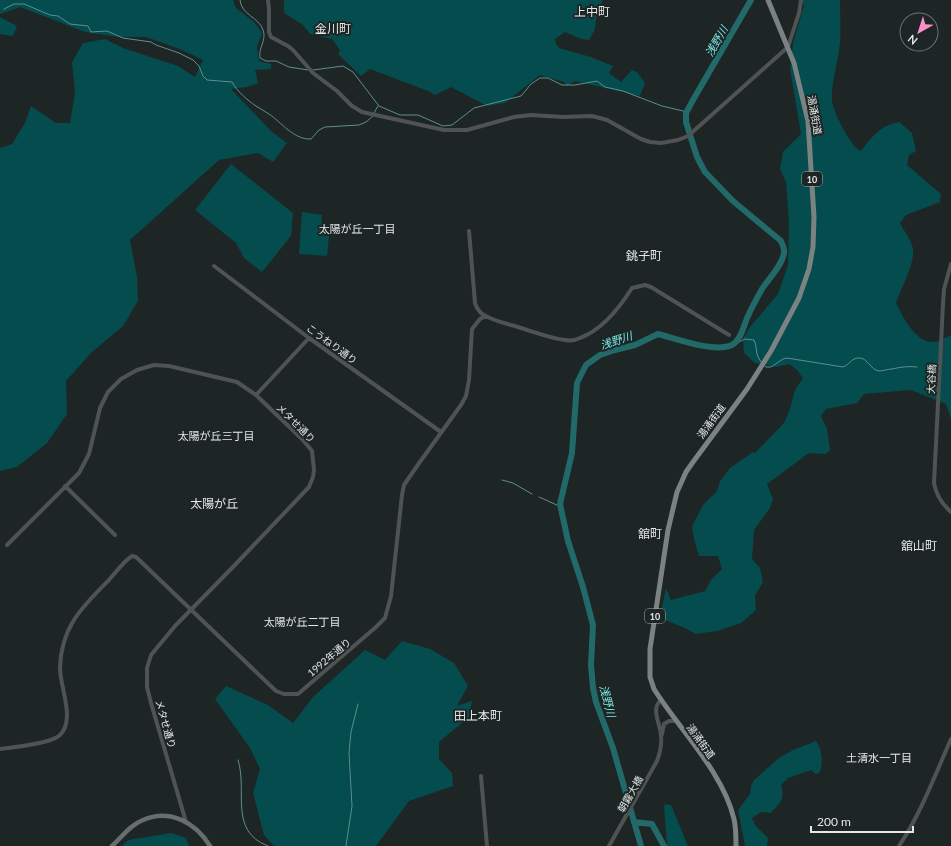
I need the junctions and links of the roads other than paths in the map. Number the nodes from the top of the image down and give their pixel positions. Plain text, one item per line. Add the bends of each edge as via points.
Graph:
1 (268, 0) edge
2 (768, 0) edge
3 (802, 0) edge
4 (788, 47) junction
5 (469, 231) dead end
6 (951, 264) edge
7 (214, 266) dead end
8 (485, 316) junction
9 (729, 335) dead end
10 (310, 338) junction
11 (256, 395) junction
12 (441, 432) junction
13 (65, 486) junction
14 (951, 512) edge
15 (115, 535) dead end
16 (7, 545) dead end
17 (192, 610) junction
18 (661, 700) junction
19 (676, 721) junction
20 (662, 735) junction
21 (951, 739) edge
22 (0, 749) edge
23 (481, 776) dead end
24 (186, 822) junction
25 (112, 846) edge
26 (210, 846) edge
27 (487, 846) edge
28 (609, 846) edge
29 (736, 846) edge
30 (899, 846) edge

1 - 4 street via 269,32 272,37 293,50 313,73 352,106 362,112 444,130 467,130 514,117 532,115 592,116 607,120 650,142 678,140 688,136
2 - 4 main road, 湯涌街道 / 10
3 - 4 street
4 - 18 main road, 湯涌街道 / 10 via 808,122 814,217 809,269 799,298 768,356 686,472 677,492 668,530 650,649 650,677
5 - 8 street via 475,303
6 - 14 street, 大谷橋 via 943,296 934,483 942,503
7 - 10 street, こうねり通り
8 - 9 street via 546,336 565,340 578,339 607,320 622,305 632,288 645,285
8 - 12 street, 1992年通り via 480,318 472,329 466,396
10 - 11 street
10 - 12 street, こうねり通り
11 - 13 street, メタせ通り via 237,382 169,366 154,365 138,370 121,379 108,392 100,408 89,454 79,472
11 - 17 street, メタせ通り via 312,451 313,478 284,514
12 - 17 street, 1992年通り via 404,485 391,596 385,618 298,694 276,691
13 - 15 street
13 - 16 street, メタせ通り
17 - 22 street, 1992年通り via 132,556 74,618 65,638 60,670 67,715 62,734 53,740
17 - 24 street, メタせ通り via 151,655 147,668 147,687 151,703
18 - 19 main road, 湯涌街道 / 10
18 - 20 street via 656,708
19 - 20 street via 664,724
19 - 29 main road, 湯涌街道 / 10 via 719,783 734,820
20 - 28 street, 朝霧大橋 via 657,761
21 - 30 street via 918,813
23 - 27 street
24 - 25 main road via 166,816 142,820
24 - 26 main road via 204,836

